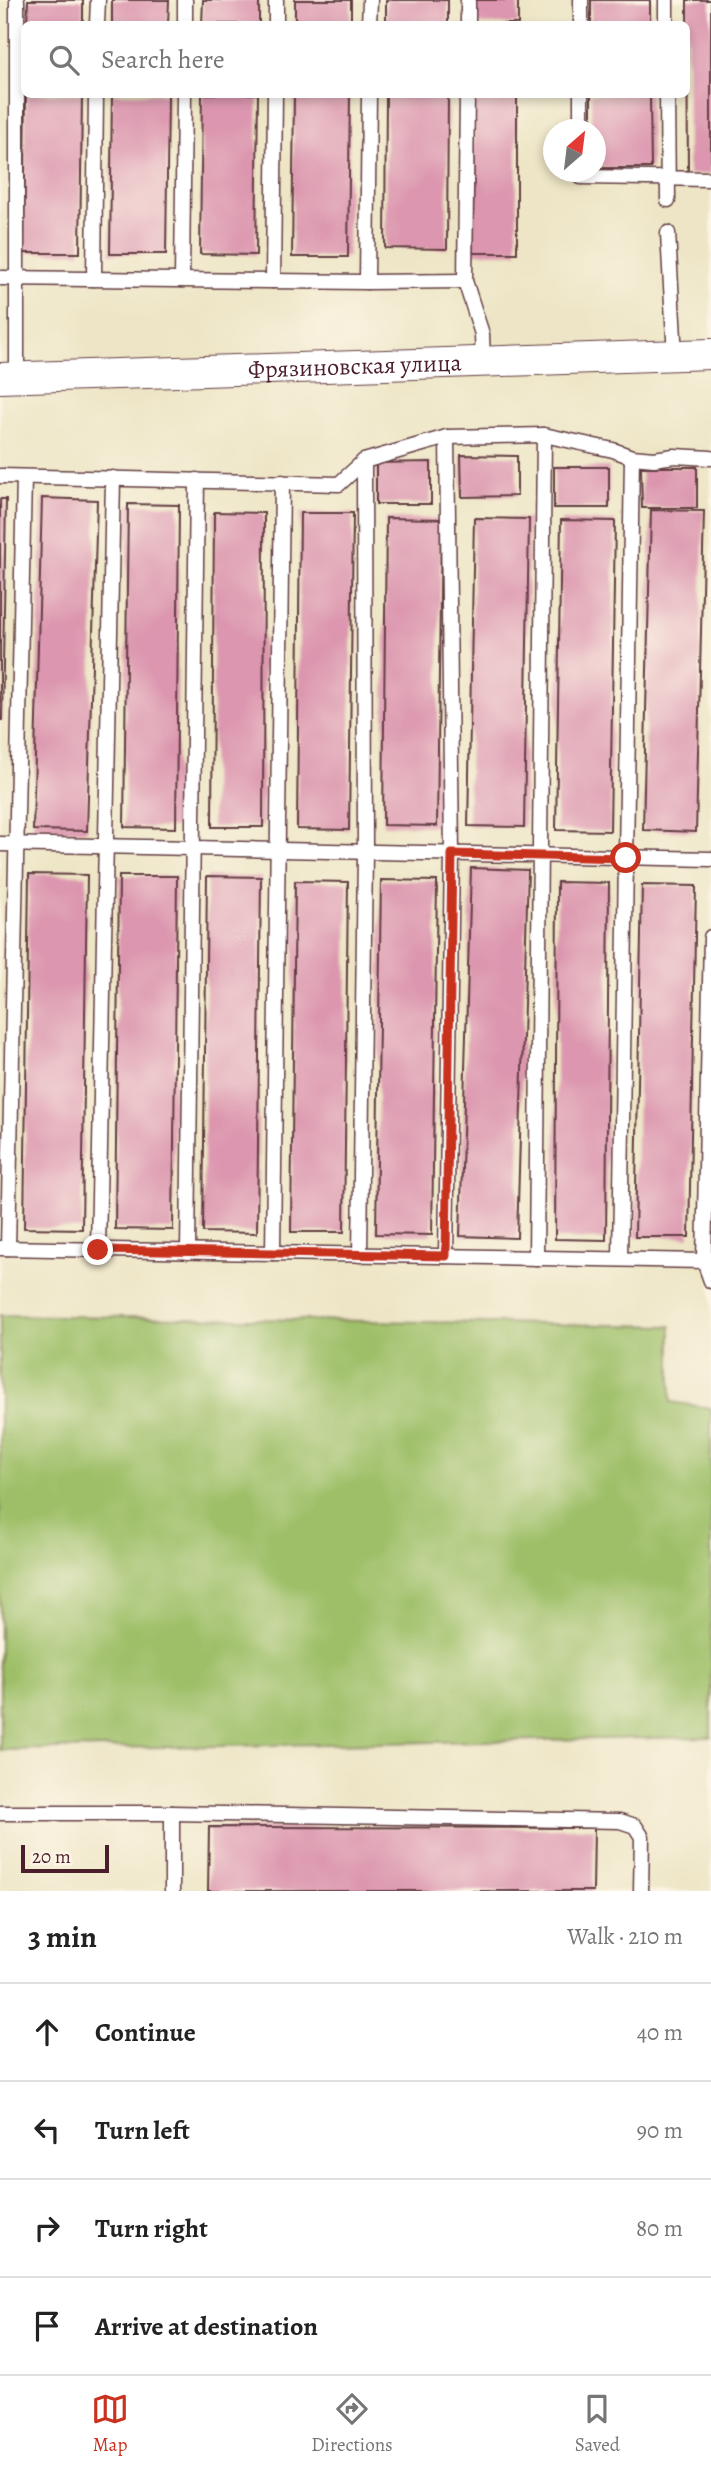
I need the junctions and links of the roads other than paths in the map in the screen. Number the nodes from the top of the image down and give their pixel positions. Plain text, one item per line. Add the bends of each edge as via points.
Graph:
1 (16, 0) edge
2 (97, 0) edge
3 (185, 0) edge
4 (276, 0) edge
5 (370, 0) edge
6 (468, 0) edge
7 (581, 0) edge
8 (666, 0) edge
9 (97, 21) edge
10 (185, 21) edge
11 (276, 21) edge
12 (369, 21) edge
13 (468, 21) edge
14 (581, 21) edge
15 (667, 21) edge
16 (96, 98) edge
17 (184, 98) edge
18 (275, 98) edge
19 (369, 98) edge
20 (467, 98) edge
21 (581, 98) edge
22 (667, 98) edge
23 (581, 119) edge
24 (606, 178) edge
25 (668, 179) junction
26 (711, 180) edge
27 (668, 200) dead end
28 (668, 233) dead end
29 (0, 278) edge
30 (18, 278) junction
31 (94, 279) junction
32 (182, 280) junction
33 (273, 281) junction
34 (465, 281) junction
35 (367, 282) junction
36 (711, 354) edge
37 (675, 356) junction
38 (483, 363) junction
39 (9, 378) edge
40 (544, 435) junction
41 (447, 437) junction
42 (632, 457) junction
43 (711, 457) edge
44 (364, 461) junction
45 (0, 476) edge
46 (24, 477) junction
47 (113, 478) junction
48 (197, 480) junction
49 (282, 482) junction
50 (0, 844) edge
51 (17, 844) junction
52 (105, 846) junction
53 (192, 848) junction
54 (279, 850) junction
55 (365, 852) junction
56 (452, 854) junction
57 (542, 856) junction
58 (626, 858) junction
59 (711, 859) edge
60 (711, 937) edge
61 (4, 1248) edge
62 (98, 1250) junction
63 (188, 1252) junction
64 (273, 1253) junction
65 (360, 1255) junction
66 (446, 1256) junction
67 (536, 1258) junction
68 (620, 1259) junction
69 (704, 1261) junction
70 (711, 1281) edge
71 (0, 1813) edge
72 (172, 1813) junction
73 (172, 1891) edge
74 (641, 1891) edge

1 - 30 lane
2 - 9 lane
3 - 10 lane
4 - 11 lane
5 - 12 lane
6 - 13 lane
7 - 14 lane
8 - 15 lane
16 - 31 lane
17 - 32 lane
18 - 33 lane
19 - 35 lane
20 - 34 lane
21 - 23 lane
22 - 25 lane
24 - 25 lane
25 - 26 lane
25 - 27 lane
28 - 37 lane
29 - 30 lane
30 - 31 lane
30 - 39 lane
31 - 32 lane
32 - 33 lane
33 - 35 lane
34 - 35 lane
34 - 38 lane via 482,334
36 - 37 street, Фрязиновская улица
37 - 38 street, Фрязиновская улица
38 - 39 street, Фрязиновская улица
40 - 41 lane
40 - 42 lane
40 - 57 lane
41 - 44 lane
41 - 56 lane
42 - 43 lane
42 - 58 lane
44 - 49 lane via 339,484
44 - 55 lane
45 - 46 lane
46 - 47 lane
46 - 51 lane
47 - 48 lane
47 - 52 lane
48 - 49 lane
48 - 53 lane
49 - 54 lane
50 - 51 lane
51 - 52 lane
51 - 61 lane
52 - 53 lane
52 - 62 lane
53 - 54 lane
53 - 63 lane
54 - 55 lane
54 - 64 lane
55 - 56 lane
55 - 65 lane
56 - 57 lane
56 - 66 lane
57 - 58 lane
57 - 67 lane
58 - 59 lane
58 - 68 lane
60 - 69 lane
61 - 62 lane
62 - 63 lane
63 - 64 lane
64 - 65 lane
65 - 66 lane
66 - 67 lane
67 - 68 lane
68 - 69 lane
69 - 70 lane
71 - 72 lane
72 - 73 lane
72 - 74 lane via 620,1821 635,1826 642,1837

